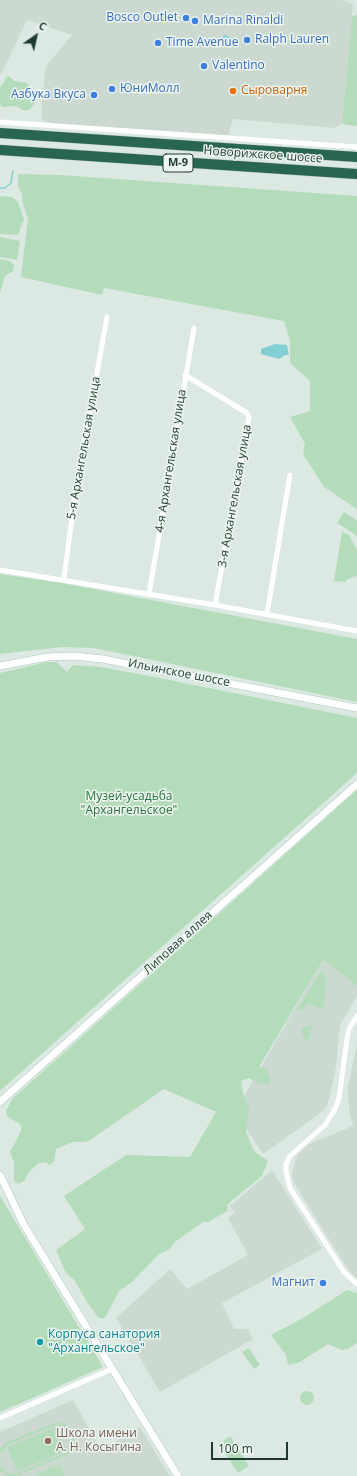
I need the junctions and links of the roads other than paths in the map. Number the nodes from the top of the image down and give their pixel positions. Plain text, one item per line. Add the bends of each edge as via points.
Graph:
1 (0, 122) edge
2 (0, 133) edge
3 (357, 147) edge
4 (0, 150) edge
5 (357, 157) edge
6 (357, 174) edge
7 (107, 317) dead end
8 (194, 328) dead end
9 (185, 375) junction
10 (290, 476) dead end
11 (0, 570) edge
12 (64, 579) junction
13 (149, 594) junction
14 (215, 605) junction
15 (267, 614) junction
16 (357, 631) edge
17 (0, 666) edge
18 (357, 708) edge
19 (357, 784) edge
20 (357, 1016) edge
21 (0, 1102) edge
22 (0, 1174) edge
23 (357, 1284) edge
24 (112, 1369) junction
25 (0, 1418) edge
26 (178, 1476) edge

1 - 3 street
2 - 5 highway, Новорижское шоссе / М-9
4 - 6 highway, Новорижское шоссе / М-9
7 - 12 street, 5-я Архангельская улица via 74,501
8 - 9 street, 4-я Архангельская улица
9 - 13 street, 4-я Архангельская улица
9 - 14 street, 3-я Архангельская улица via 249,416
10 - 15 street
11 - 12 street
12 - 13 street
13 - 14 street
14 - 15 street
15 - 16 street
17 - 18 street, Ильинское шоссе via 47,657 103,659
19 - 21 street, Липовая аллея
20 - 23 street via 349,1029 339,1098 335,1109 324,1125 290,1156 286,1172 294,1194 344,1272
22 - 24 street via 24,1225
24 - 25 street
24 - 26 street

